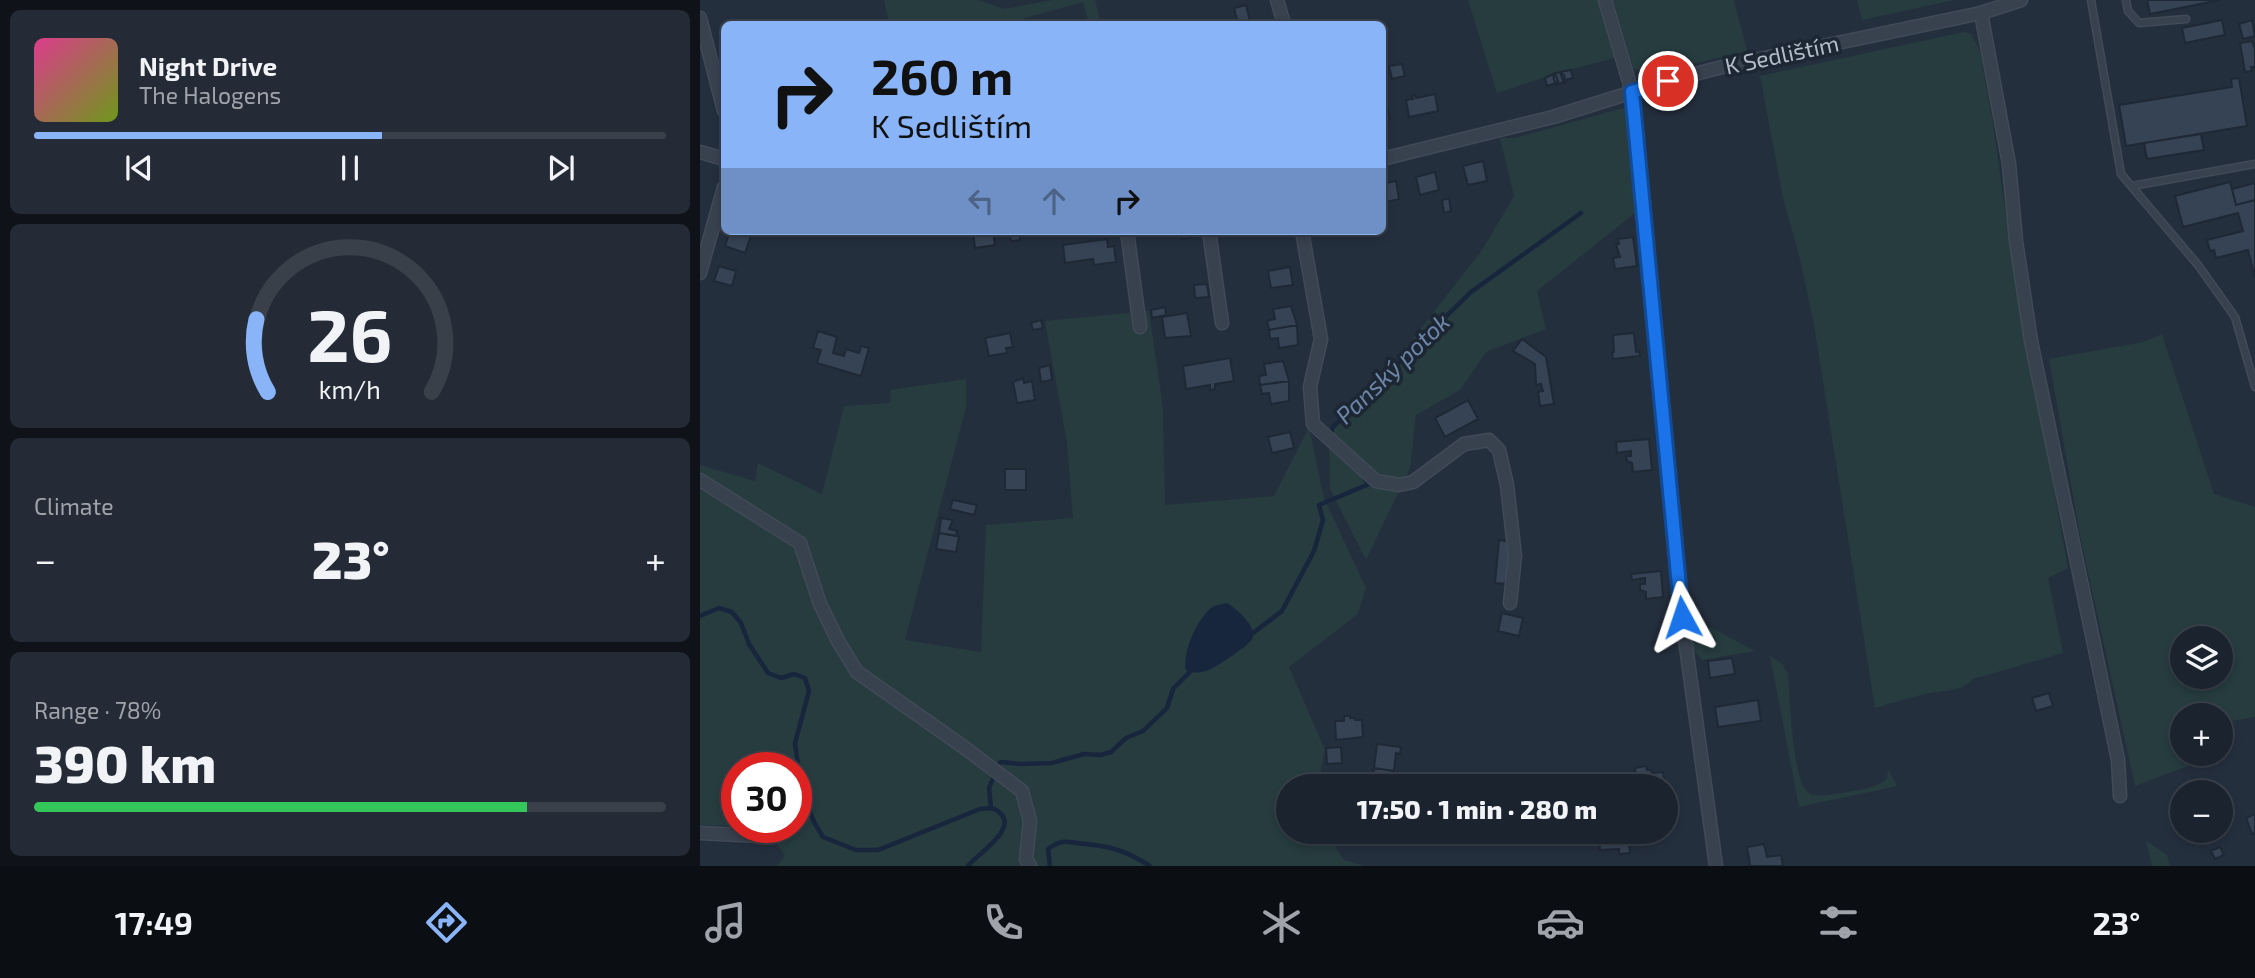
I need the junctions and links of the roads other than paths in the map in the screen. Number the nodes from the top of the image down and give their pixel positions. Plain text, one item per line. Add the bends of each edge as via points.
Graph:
1 (1278, 0) edge
2 (1605, 0) edge
3 (2021, 0) edge
4 (2091, 0) edge
5 (2126, 0) edge
6 (1981, 13) junction
7 (700, 18) edge
8 (2186, 19) dead end
9 (1282, 21) edge
10 (1632, 92) junction
11 (721, 99) edge
12 (700, 152) edge
13 (721, 158) edge
14 (1386, 158) edge
15 (2255, 164) edge
16 (2132, 186) junction
17 (721, 198) edge
18 (1128, 235) edge
19 (1210, 235) edge
20 (1303, 235) edge
21 (700, 273) edge
22 (1222, 323) dead end
23 (1140, 327) dead end
24 (2255, 387) edge
25 (700, 481) edge
26 (1510, 603) dead end
27 (2120, 796) dead end
28 (700, 833) edge
29 (721, 834) edge
30 (1030, 866) edge
31 (1716, 866) edge

1 - 9 street
2 - 10 street
3 - 6 street, K Sedlištím
4 - 16 lane via 2121,174
5 - 8 lane via 2128,11 2139,23
6 - 10 street, K Sedlištím via 1722,67
6 - 27 street via 2009,164 2015,241 2031,341 2118,760
7 - 11 street
10 - 14 street, K Sedlištím via 1553,117
10 - 31 street via 1682,617
12 - 13 street
15 - 16 lane
16 - 24 lane via 2199,265 2235,317
17 - 21 street
18 - 23 street
19 - 22 street
20 - 26 street via 1321,339 1310,387 1313,424 1376,481 1399,485 1413,482 1464,444 1489,440 1499,450 1507,485 1515,556
25 - 30 street via 800,543 820,604 857,672 1022,792 1030,821 1026,859
28 - 29 street

